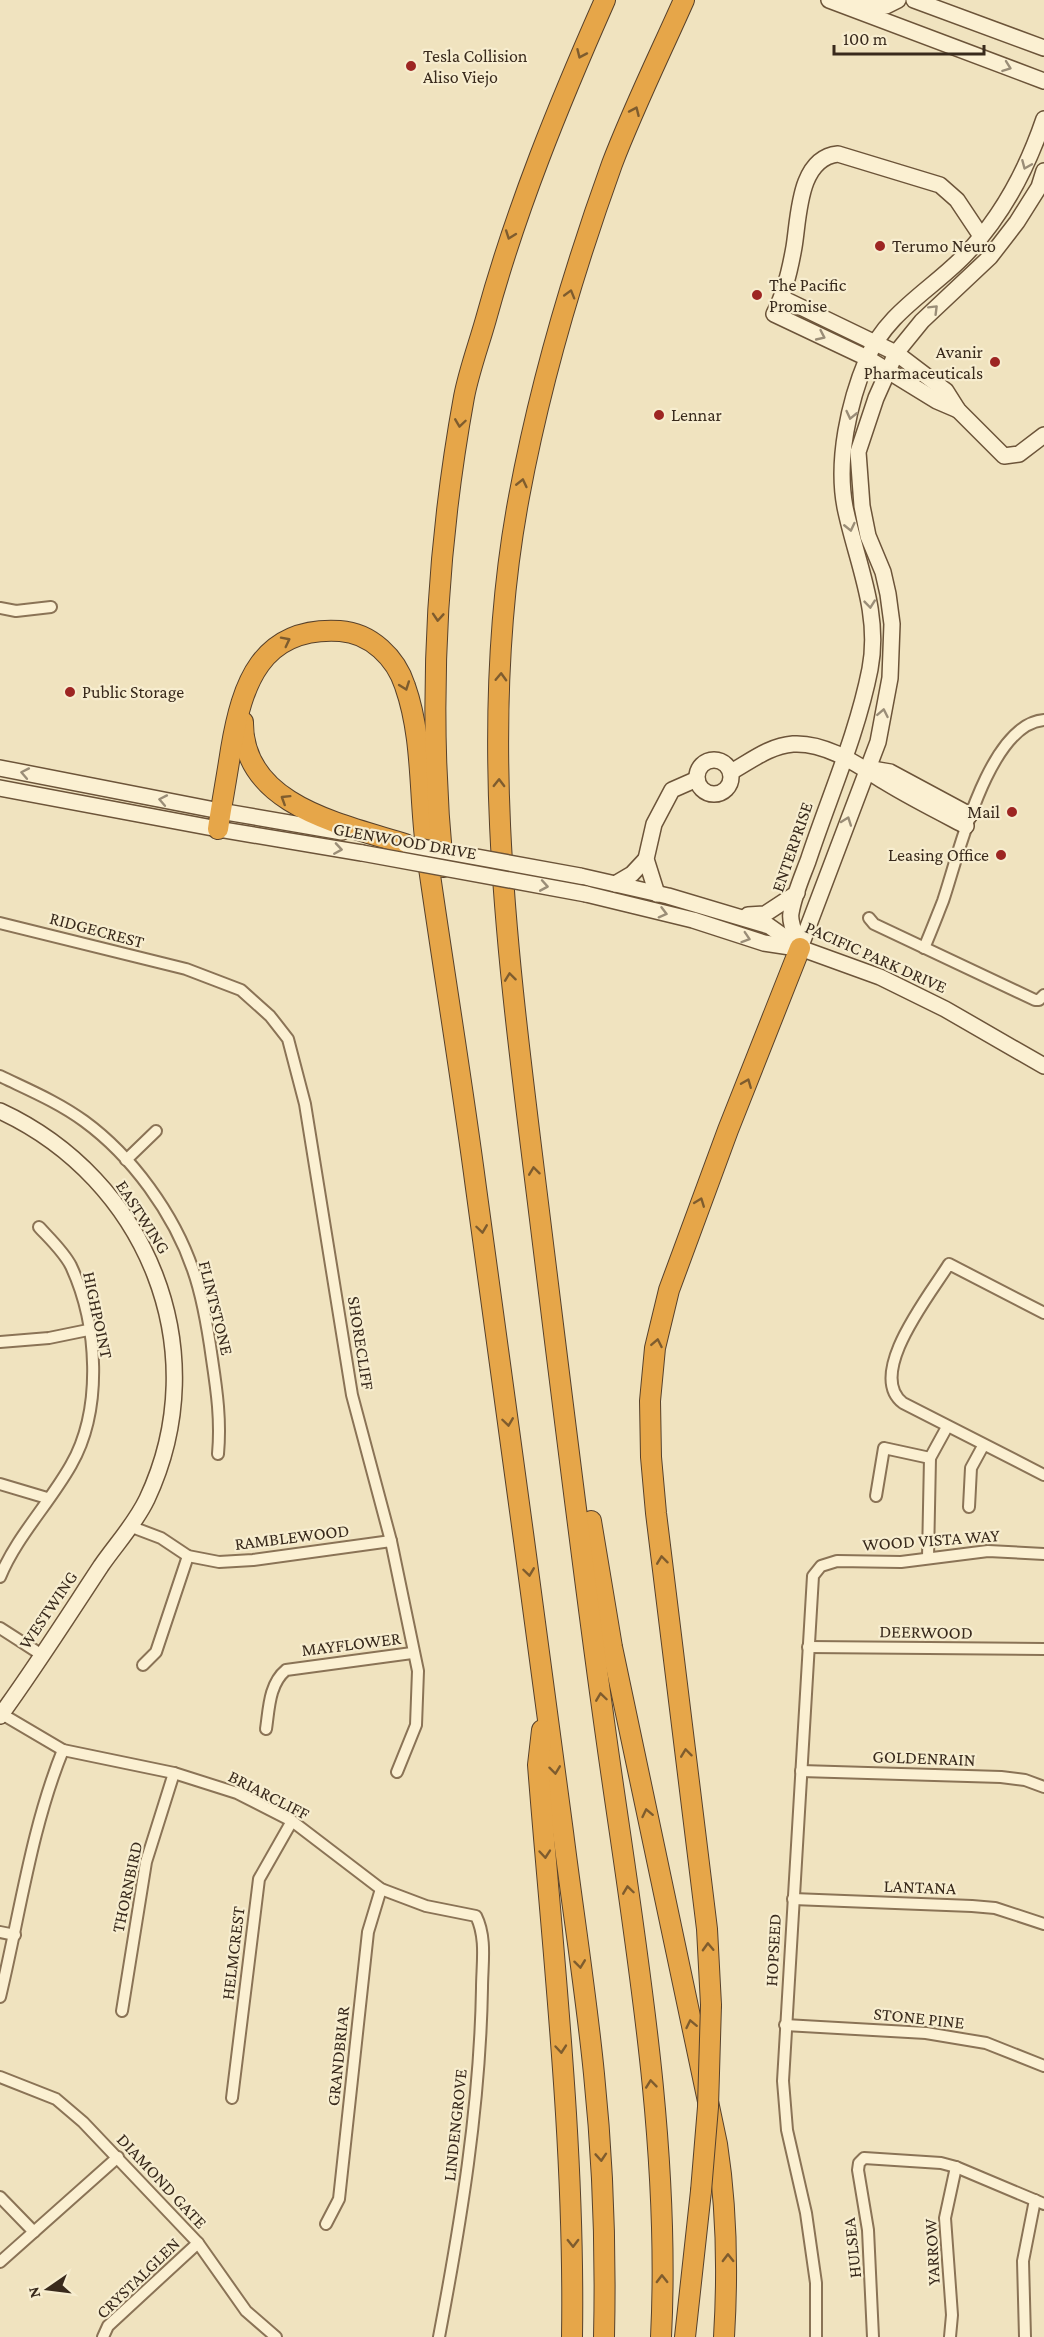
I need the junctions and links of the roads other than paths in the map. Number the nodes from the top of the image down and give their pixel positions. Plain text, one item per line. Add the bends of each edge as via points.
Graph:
1 (605, 0) edge
2 (683, 0) edge
3 (898, 0) edge
4 (914, 0) edge
5 (836, 3) edge
6 (1044, 48) edge
7 (1044, 81) edge
8 (1044, 119) edge
9 (1044, 171) edge
10 (981, 236) junction
11 (782, 298) junction
12 (871, 352) junction
13 (896, 353) junction
14 (888, 371) junction
15 (958, 410) junction
16 (1044, 435) edge
17 (51, 607) dead end
18 (0, 608) edge
19 (248, 683) junction
20 (1044, 720) edge
21 (844, 758) junction
22 (0, 768) edge
23 (866, 768) junction
24 (731, 772) junction
25 (698, 783) junction
26 (0, 788) edge
27 (219, 820) junction
28 (968, 820) junction
29 (359, 832) junction
30 (405, 844) joint
31 (646, 859) junction
32 (580, 876) joint
33 (615, 884) junction
34 (797, 893) junction
35 (657, 894) junction
36 (739, 915) junction
37 (868, 918) dead end
38 (0, 923) edge
39 (800, 948) junction
40 (924, 948) junction
41 (186, 969) joint
42 (1044, 995) edge
43 (1044, 1066) edge
44 (0, 1076) edge
45 (465, 1108) junction
46 (0, 1111) edge
47 (156, 1131) dead end
48 (126, 1160) junction
49 (39, 1227) dead end
50 (541, 1229) junction
51 (1044, 1313) edge
52 (88, 1330) junction
53 (0, 1342) edge
54 (947, 1427) junction
55 (983, 1446) junction
56 (218, 1454) dead end
57 (930, 1458) junction
58 (1044, 1475) edge
59 (0, 1484) edge
60 (876, 1496) dead end
61 (47, 1498) junction
62 (969, 1507) dead end
63 (132, 1527) junction
64 (391, 1541) junction
65 (1044, 1554) edge
66 (188, 1556) junction
67 (927, 1558) junction
68 (821, 1566) joint
69 (0, 1577) edge
70 (0, 1628) edge
71 (808, 1647) junction
72 (1044, 1649) edge
73 (412, 1653) junction
74 (42, 1655) junction
75 (143, 1665) dead end
76 (545, 1691) junction
77 (1, 1715) edge
78 (266, 1729) dead end
79 (63, 1750) junction
80 (801, 1770) junction
81 (397, 1772) dead end
82 (174, 1773) junction
83 (1044, 1787) edge
84 (292, 1821) junction
85 (381, 1889) junction
86 (793, 1899) junction
87 (476, 1917) joint
88 (1044, 1924) edge
89 (0, 1932) edge
90 (15, 1935) junction
91 (0, 1997) edge
92 (122, 2011) dead end
93 (785, 2025) junction
94 (1044, 2066) edge
95 (0, 2077) edge
96 (232, 2098) dead end
97 (118, 2157) junction
98 (956, 2167) junction
99 (0, 2198) edge
100 (1039, 2202) edge
101 (326, 2224) dead end
102 (34, 2232) junction
103 (198, 2243) junction
104 (0, 2262) edge
105 (272, 2336) edge
106 (103, 2337) edge
107 (439, 2337) edge
108 (572, 2337) edge
109 (604, 2337) edge
110 (661, 2337) edge
111 (685, 2337) edge
112 (724, 2337) edge
113 (816, 2337) edge
114 (873, 2337) edge
115 (951, 2337) edge
116 (1025, 2337) edge

1 -> 45 highway via 508,240 464,396 444,541 437,631 436,801
50 -> 2 highway via 509,964 498,824 502,647 509,575 521,488 547,373 578,264 614,158
3 - 5 main road via 886,6
4 - 6 main road
5 -> 7 main road
8 -> 10 main road, ENTERPRISE via 1022,174
13 -> 9 main road via 922,321 990,257 1039,187
10 - 11 main road via 957,200 940,185 838,154 829,155 819,161 805,187
10 - 12 main road, ENTERPRISE via 963,258 904,308
11 - 12 main road
11 -> 12 main road via 774,314
12 - 13 main road
12 - 14 main road
12 -> 21 main road, ENTERPRISE via 843,449 844,504 870,597 872,638 870,668
13 - 14 main road
13 - 15 main road via 946,391
14 - 15 main road
23 -> 14 main road via 878,742 890,678 892,624 883,572 868,536 862,506 858,452
15 - 16 main road via 1004,456 1019,454
17 - 18 street via 16,611
19 - 27 highway via 239,704
29 -> 19 highway via 298,807 273,791 258,774 244,740
19 -> 45 highway via 268,652 285,640 330,630 350,631 370,640 393,661 403,678 411,705 422,813
20 - 28 street via 1026,726 1006,746 988,774
21 - 23 main road
21 - 24 main road via 819,747 794,744 770,749
21 - 34 main road, ENTERPRISE
27 -> 22 main road, GLENWOOD DRIVE
23 - 28 main road via 891,772
39 -> 23 main road
24 - 25 main road via 729,786 722,793 711,794
24 - 25 main road via 722,761 713,759 700,767
25 - 31 main road via 676,797 669,796 654,824
26 - 27 main road, GLENWOOD DRIVE
27 - 29 main road, GLENWOOD DRIVE
27 -> 39 main road, GLENWOOD DRIVE, bridge via 362,853 586,894 693,920 764,943
28 - 40 street via 943,902
29 - 30 highway
30 - 32 main road, GLENWOOD DRIVE, bridge
31 - 33 main road
31 - 35 main road
32 - 33 main road, PACIFIC PARK DRIVE
33 - 35 main road, PACIFIC PARK DRIVE
34 - 36 main road via 765,914
34 - 39 main road, ENTERPRISE via 790,915
35 - 36 main road, PACIFIC PARK DRIVE
36 - 39 main road, PACIFIC PARK DRIVE via 769,926
37 - 40 street
38 - 41 street, RIDGECREST
39 - 43 main road, PACIFIC PARK DRIVE via 880,977
111 -> 39 highway, bridge via 708,2107 711,2005 707,1929 656,1513 650,1401 655,1348 679,1257
40 - 42 street via 1035,1000
41 - 64 street, SHORECLIFF via 241,990 288,1039 305,1104 352,1395
44 - 48 street, FLINTSTONE via 85,1122
45 -> 76 highway
46 - 63 main road, EASTWING via 54,1143 102,1187 140,1242 165,1299 175,1354 171,1422 157,1476
47 - 48 street
48 - 56 street, FLINTSTONE via 169,1220 193,1270 208,1330 221,1421
49 - 52 street, HIGHPOINT via 70,1264
110 -> 50 highway via 657,2146 641,1984
112 -> 50 highway via 727,2218 717,2144 612,1647
51 - 54 street via 949,1264 896,1350 891,1368 897,1398
52 - 53 street
52 - 61 street, HIGHPOINT via 93,1366 86,1430 71,1466
54 - 55 street
54 - 57 street
55 - 58 street
55 - 62 street via 971,1468
57 - 60 street via 884,1448
57 - 67 street
59 - 61 street
61 - 69 street, HIGHPOINT
63 - 66 street, RAMBLEWOOD via 161,1538
63 - 74 main road, WESTWING via 107,1557
64 - 66 street, RAMBLEWOOD via 253,1560 219,1562
64 - 73 street, SHORECLIFF
65 - 67 street, WOOD VISTA WAY via 988,1551
66 - 75 street via 156,1652
67 - 68 street, WOOD VISTA WAY via 870,1563 837,1561
68 - 71 street, HOPSEED via 813,1576
70 - 74 street
71 - 72 street, DEERWOOD
71 - 80 street, HOPSEED
73 - 78 street, MAYFLOWER via 285,1670 273,1687
73 - 81 street, SHORECLIFF via 418,1671 416,1725
74 - 77 main road, WESTWING
76 -> 108 highway via 538,1766 569,2157
76 -> 109 highway via 595,2080 606,2260
77 - 79 street, BRIARCLIFF
79 - 82 street, BRIARCLIFF
79 - 90 street via 47,1790
80 - 83 street, GOLDENRAIN via 1001,1778
80 - 86 street, HOPSEED
82 - 84 street, BRIARCLIFF via 237,1793
82 - 92 street, THORNBIRD via 146,1862
84 - 85 street, BRIARCLIFF
84 - 96 street, HELMCREST via 259,1879
85 - 87 street, BRIARCLIFF via 426,1906
85 - 101 street, GRANDBRIAR via 368,1932 339,2199
86 - 88 street, LANTANA via 972,1905
86 - 93 street, HOPSEED
87 - 107 street, LINDENGROVE via 483,1929 476,2102
89 - 90 street
90 - 91 street
93 - 94 street, STONE PINE via 926,2033 986,2043
93 - 113 street, HOPSEED via 783,2081 787,2130 806,2213 816,2283
95 - 97 street, DIAMOND GATE via 56,2099
97 - 102 street
97 - 103 street, DIAMOND GATE
98 - 100 street
98 - 114 street, HULSEA via 864,2158 859,2163 868,2230
98 - 115 street, YARROW via 945,2218
99 - 102 street
100 - 116 street via 1023,2261
102 - 104 street
103 - 105 street, DIAMOND GATE via 246,2311
103 - 106 street, CRYSTALGLEN via 108,2326

